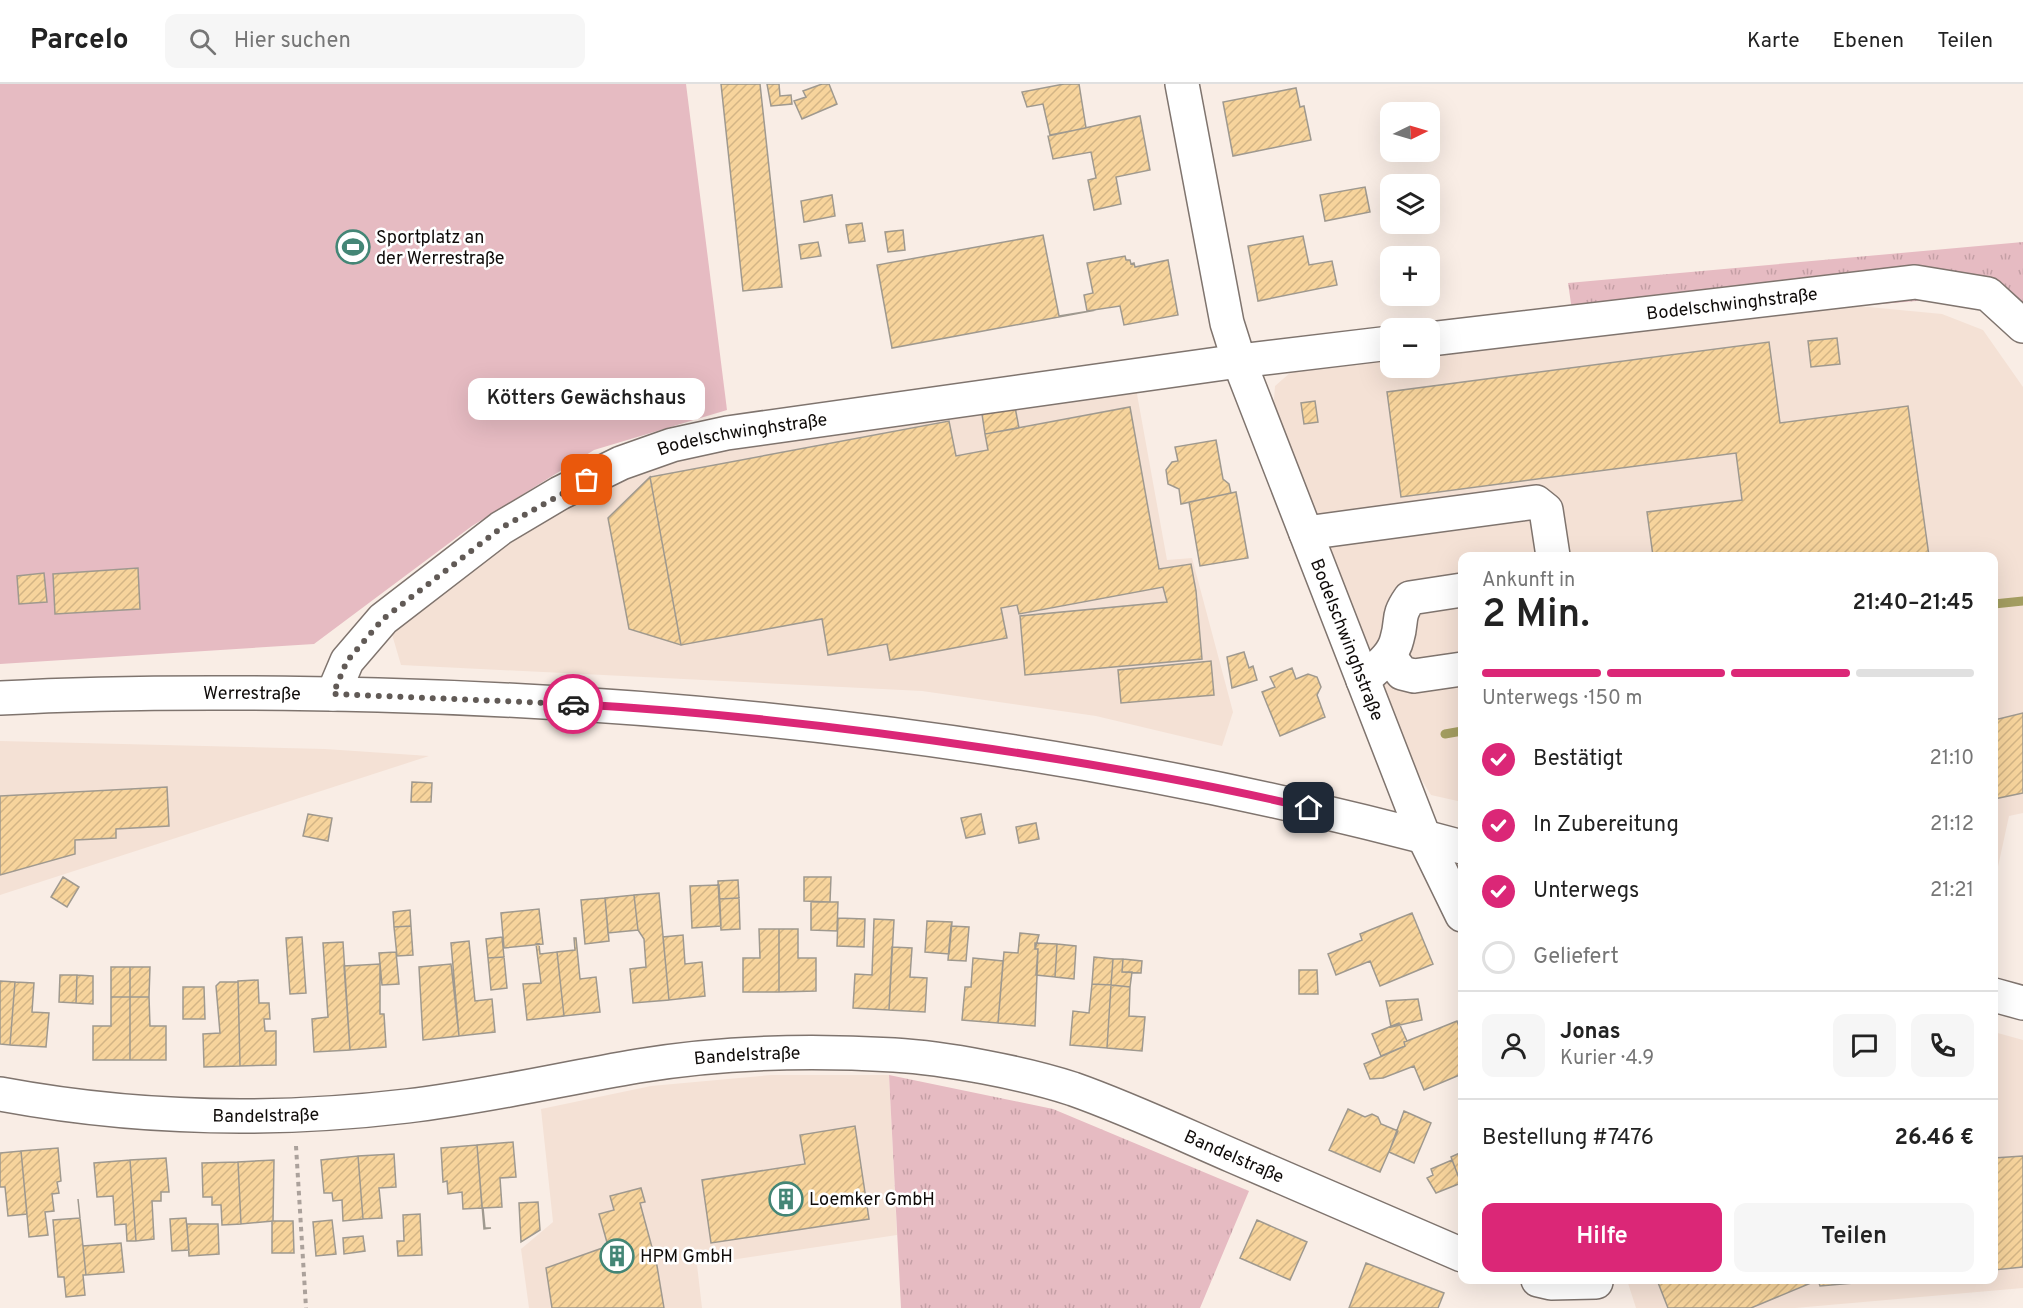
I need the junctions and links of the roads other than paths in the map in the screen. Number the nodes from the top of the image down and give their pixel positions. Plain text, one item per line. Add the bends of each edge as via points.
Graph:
1 (1182, 84) edge
2 (2023, 326) edge
3 (1440, 338) edge
4 (1380, 344) edge
5 (1239, 361) junction
6 (1306, 533) junction
7 (1552, 552) edge
8 (1458, 591) edge
9 (1389, 656) junction
10 (1458, 670) edge
11 (1363, 680) junction
12 (333, 694) junction
13 (0, 698) edge
14 (1424, 837) junction
15 (1458, 846) edge
16 (1458, 907) edge
17 (1998, 996) edge
18 (2023, 1003) edge
19 (0, 1094) edge
20 (1458, 1253) edge
21 (1558, 1284) edge
22 (1598, 1290) edge

1 - 5 street, Bodelschwinghstraße via 1227,323
2 - 3 street, Bodelschwinghstraße via 1988,294 1915,282
4 - 5 street, Bodelschwinghstraße
5 - 6 street, Bodelschwinghstraße
5 - 12 street, Bodelschwinghstraße via 727,433 672,445 621,463 501,528 383,619 347,661
6 - 7 street via 1536,502 1546,510
6 - 11 street, Bodelschwinghstraße
8 - 9 street via 1410,598 1399,613 1397,640
9 - 10 street via 1402,673 1414,676
9 - 11 street
11 - 14 street, Bodelschwinghstraße
12 - 13 street, Werrestraße via 92,692
12 - 14 street, Werrestraße via 613,706 806,723 1083,762 1239,791
14 - 15 street, Werrestraße
14 - 16 street, Bodelschwinghstraße
17 - 18 street
19 - 20 street, Bandelstraße via 46,1103 165,1115 293,1115 407,1106 704,1057 810,1052 899,1055 988,1069 1070,1089
21 - 22 street

